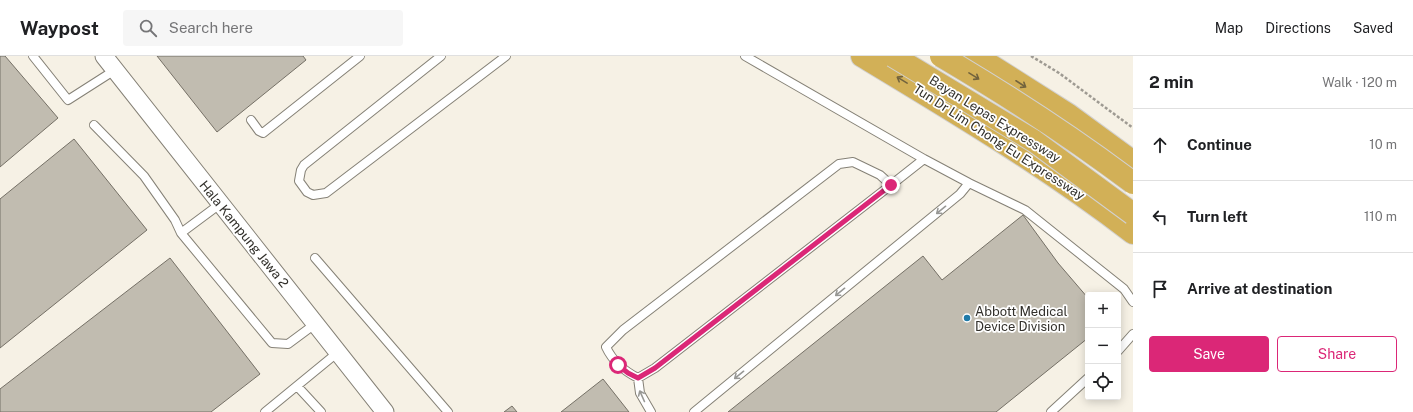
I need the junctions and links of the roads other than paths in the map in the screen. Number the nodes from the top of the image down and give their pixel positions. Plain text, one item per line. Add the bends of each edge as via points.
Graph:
1 (33, 56) edge
2 (104, 56) edge
3 (360, 56) edge
4 (441, 56) edge
5 (506, 56) edge
6 (745, 56) edge
7 (862, 56) edge
8 (894, 56) edge
9 (941, 56) edge
10 (976, 56) edge
11 (115, 70) junction
12 (251, 120) dead end
13 (94, 125) dead end
14 (1129, 158) edge
15 (924, 159) junction
16 (969, 183) junction
17 (1133, 183) edge
18 (891, 185) junction
19 (1094, 203) junction
20 (220, 204) junction
21 (1133, 214) edge
22 (181, 233) junction
23 (1133, 233) edge
24 (315, 258) dead end
25 (1133, 302) edge
26 (315, 324) junction
27 (1133, 334) edge
28 (1121, 348) edge
29 (337, 353) junction
30 (638, 378) junction
31 (1085, 381) edge
32 (297, 386) junction
33 (265, 412) edge
34 (321, 412) edge
35 (385, 412) edge
36 (448, 412) edge
37 (651, 412) edge
38 (694, 412) edge
39 (1051, 412) edge

1 - 11 lane via 68,100
2 - 11 street, Hala Kampung Jawa 2
3 - 12 lane via 262,133
4 - 5 lane via 304,165 299,181 307,192 313,195 326,193
6 - 15 lane
19 -> 7 highway, Tun Dr Lim Chong Eu Expressway via 1026,156
8 - 21 highway, Bayan Lepas Expressway, bridge via 1034,141
9 -> 17 highway, Bayan Lepas Expressway, bridge via 1065,135
10 -> 14 highway via 1070,115
11 - 20 street, Hala Kampung Jawa 2
13 - 22 lane via 144,176 175,220
14 - 19 highway via 1108,154 1100,156 1090,164 1086,179
15 - 16 lane
15 - 18 lane
16 - 25 lane via 1025,210 1124,289
16 -> 38 lane via 954,199
18 - 30 lane via 655,368
18 - 30 lane via 880,175 853,162 839,164 623,330 606,347 618,365
19 - 23 highway, Tun Dr Lim Chong Eu Expressway
20 - 22 lane
20 - 26 street, Hala Kampung Jawa 2
22 - 26 lane via 272,343 288,344
24 - 36 lane
26 - 29 street, Hala Kampung Jawa 2
27 - 28 lane
29 - 32 lane
29 - 35 street, Hala Kampung Jawa 2
37 -> 30 lane via 640,393
31 - 39 lane
32 - 33 lane
32 - 34 lane

